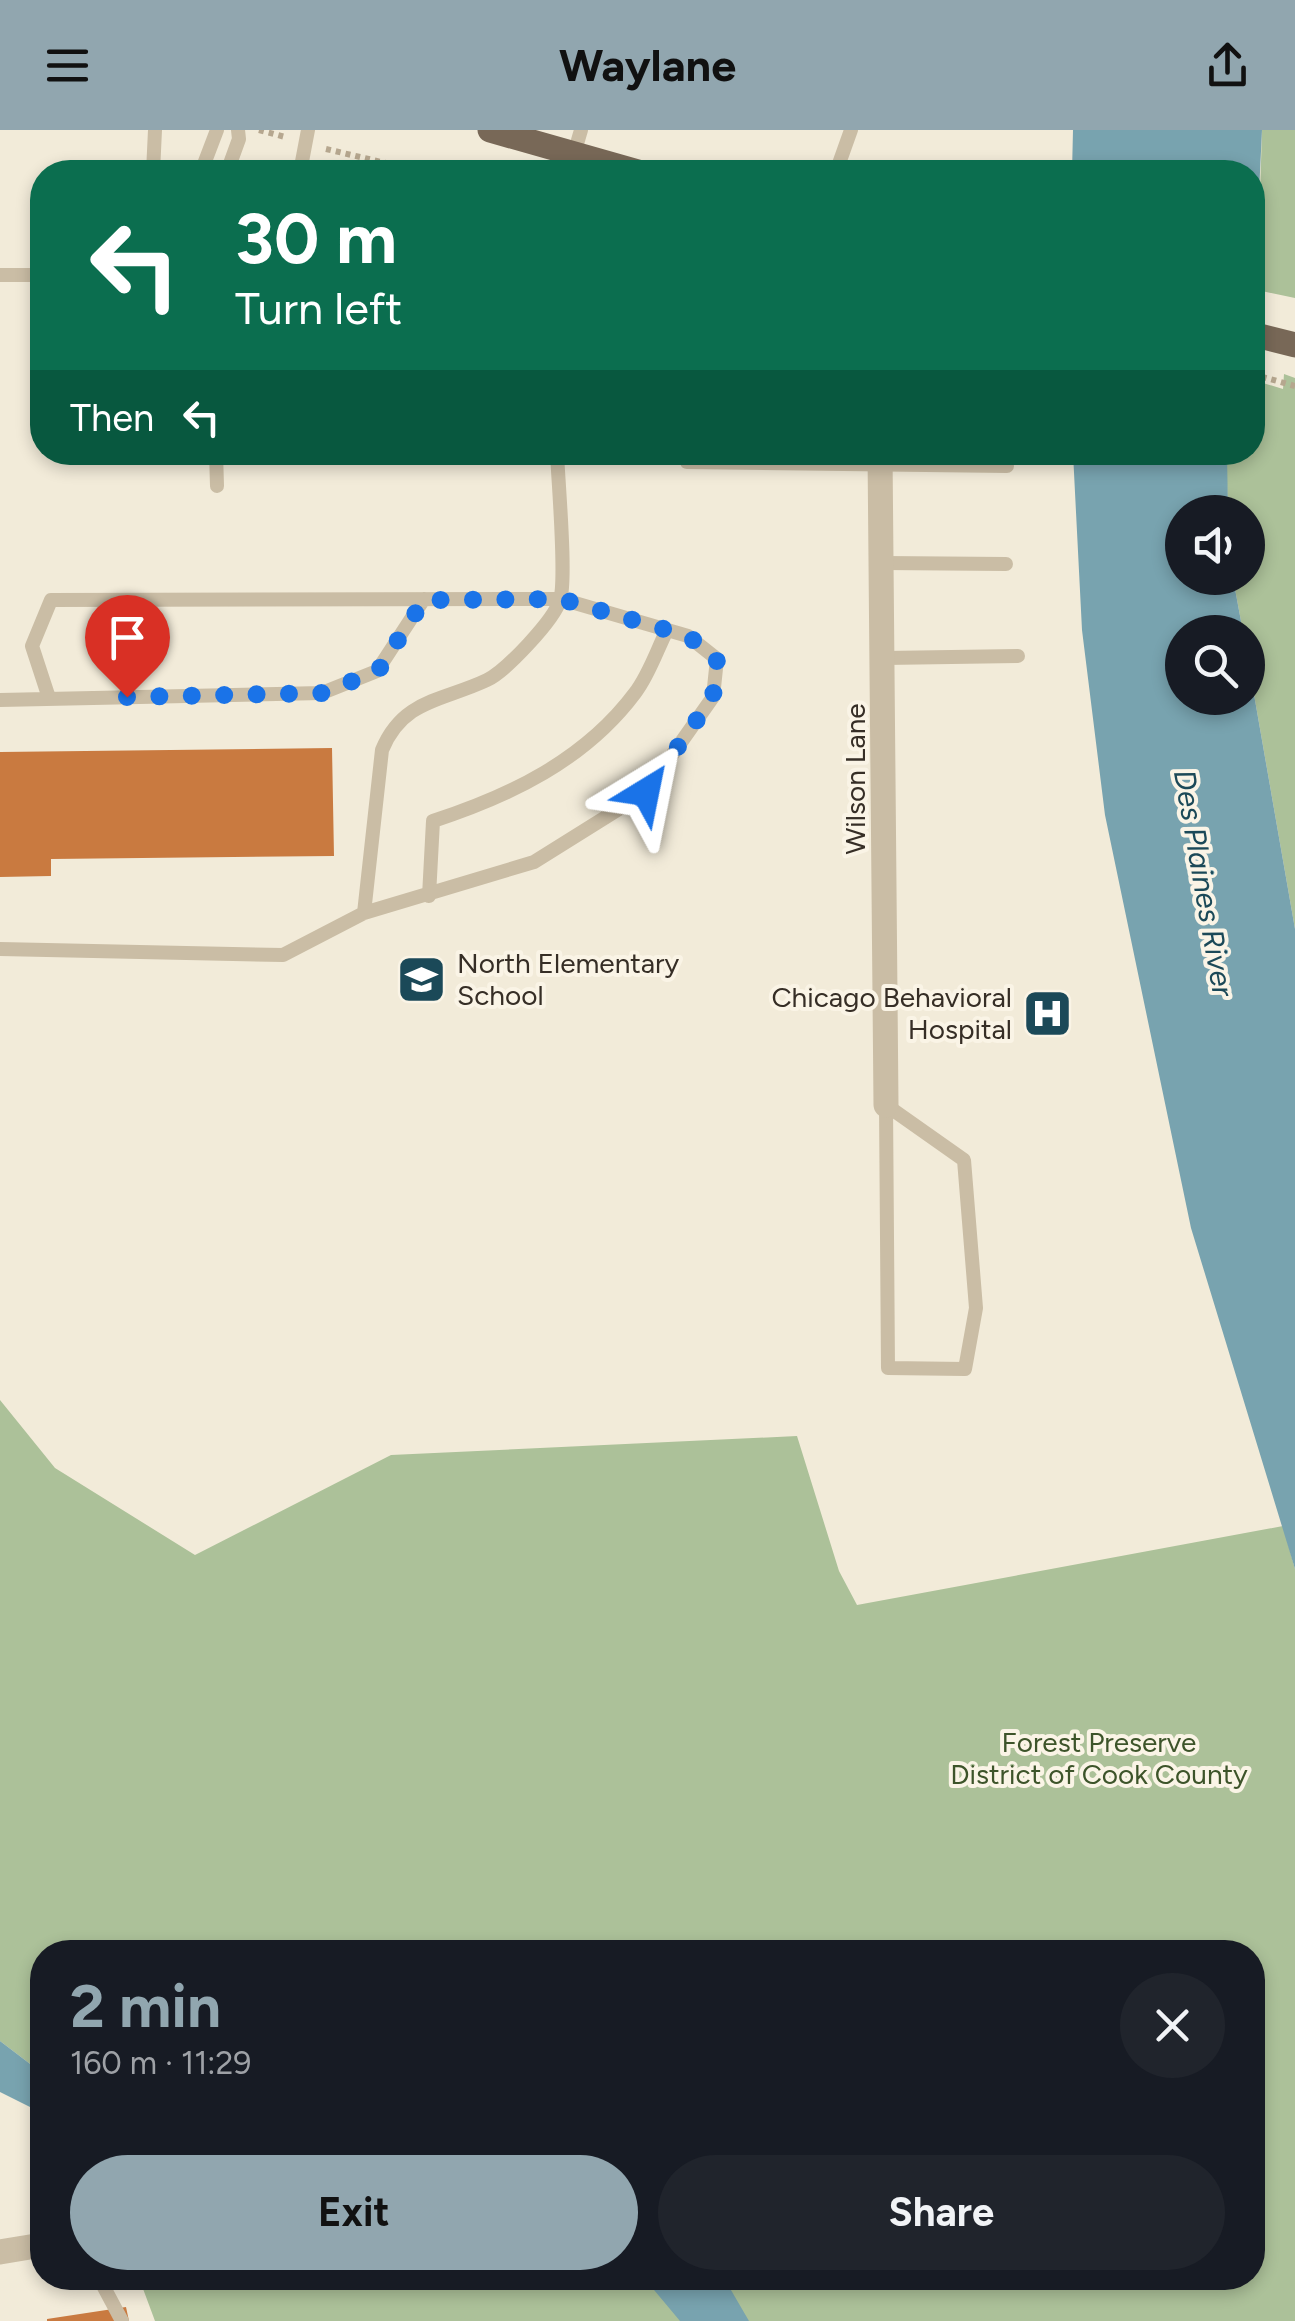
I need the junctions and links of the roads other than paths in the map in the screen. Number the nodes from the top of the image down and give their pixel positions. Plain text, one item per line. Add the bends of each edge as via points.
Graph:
1 (155, 130) edge
2 (217, 130) edge
3 (238, 130) edge
4 (490, 130) edge
5 (852, 130) edge
6 (571, 152) edge
7 (154, 160) edge
8 (206, 160) edge
9 (232, 160) edge
10 (598, 160) edge
11 (841, 160) edge
12 (0, 274) edge
13 (30, 275) edge
14 (216, 465) edge
15 (557, 465) edge
16 (880, 465) edge
17 (992, 465) edge
18 (1008, 466) dead end
19 (217, 486) dead end
20 (882, 562) junction
21 (1006, 564) dead end
22 (561, 599) junction
23 (424, 600) junction
24 (667, 630) junction
25 (1018, 656) dead end
26 (885, 658) junction
27 (49, 698) junction
28 (0, 700) edge
29 (429, 896) junction
30 (364, 913) junction
31 (0, 949) edge
32 (886, 1105) junction
33 (30, 2247) edge
34 (0, 2252) edge
35 (105, 2290) edge
36 (122, 2321) edge

1 - 7 lane
2 - 8 lane
3 - 9 lane
4 - 6 main road
5 - 11 lane
6 - 10 main road
12 - 13 lane
14 - 19 lane
15 - 22 lane
16 - 20 street, Wilson Lane
17 - 18 lane
20 - 21 lane
20 - 26 street, Wilson Lane
22 - 23 lane
22 - 24 lane
22 - 30 lane via 546,624 492,678 428,702 393,725 382,750
23 - 27 lane via 378,671 322,693
23 - 27 lane via 51,600 32,646
24 - 29 lane via 636,692 577,754 496,800 433,821
24 - 29 lane via 688,636 717,659 713,697 646,792 534,862
25 - 26 lane
26 - 32 street, Wilson Lane
27 - 28 lane
29 - 30 lane
30 - 31 lane via 282,956
32 - 32 lane via 888,1368 964,1370 976,1308 964,1160
33 - 34 street
35 - 36 lane

